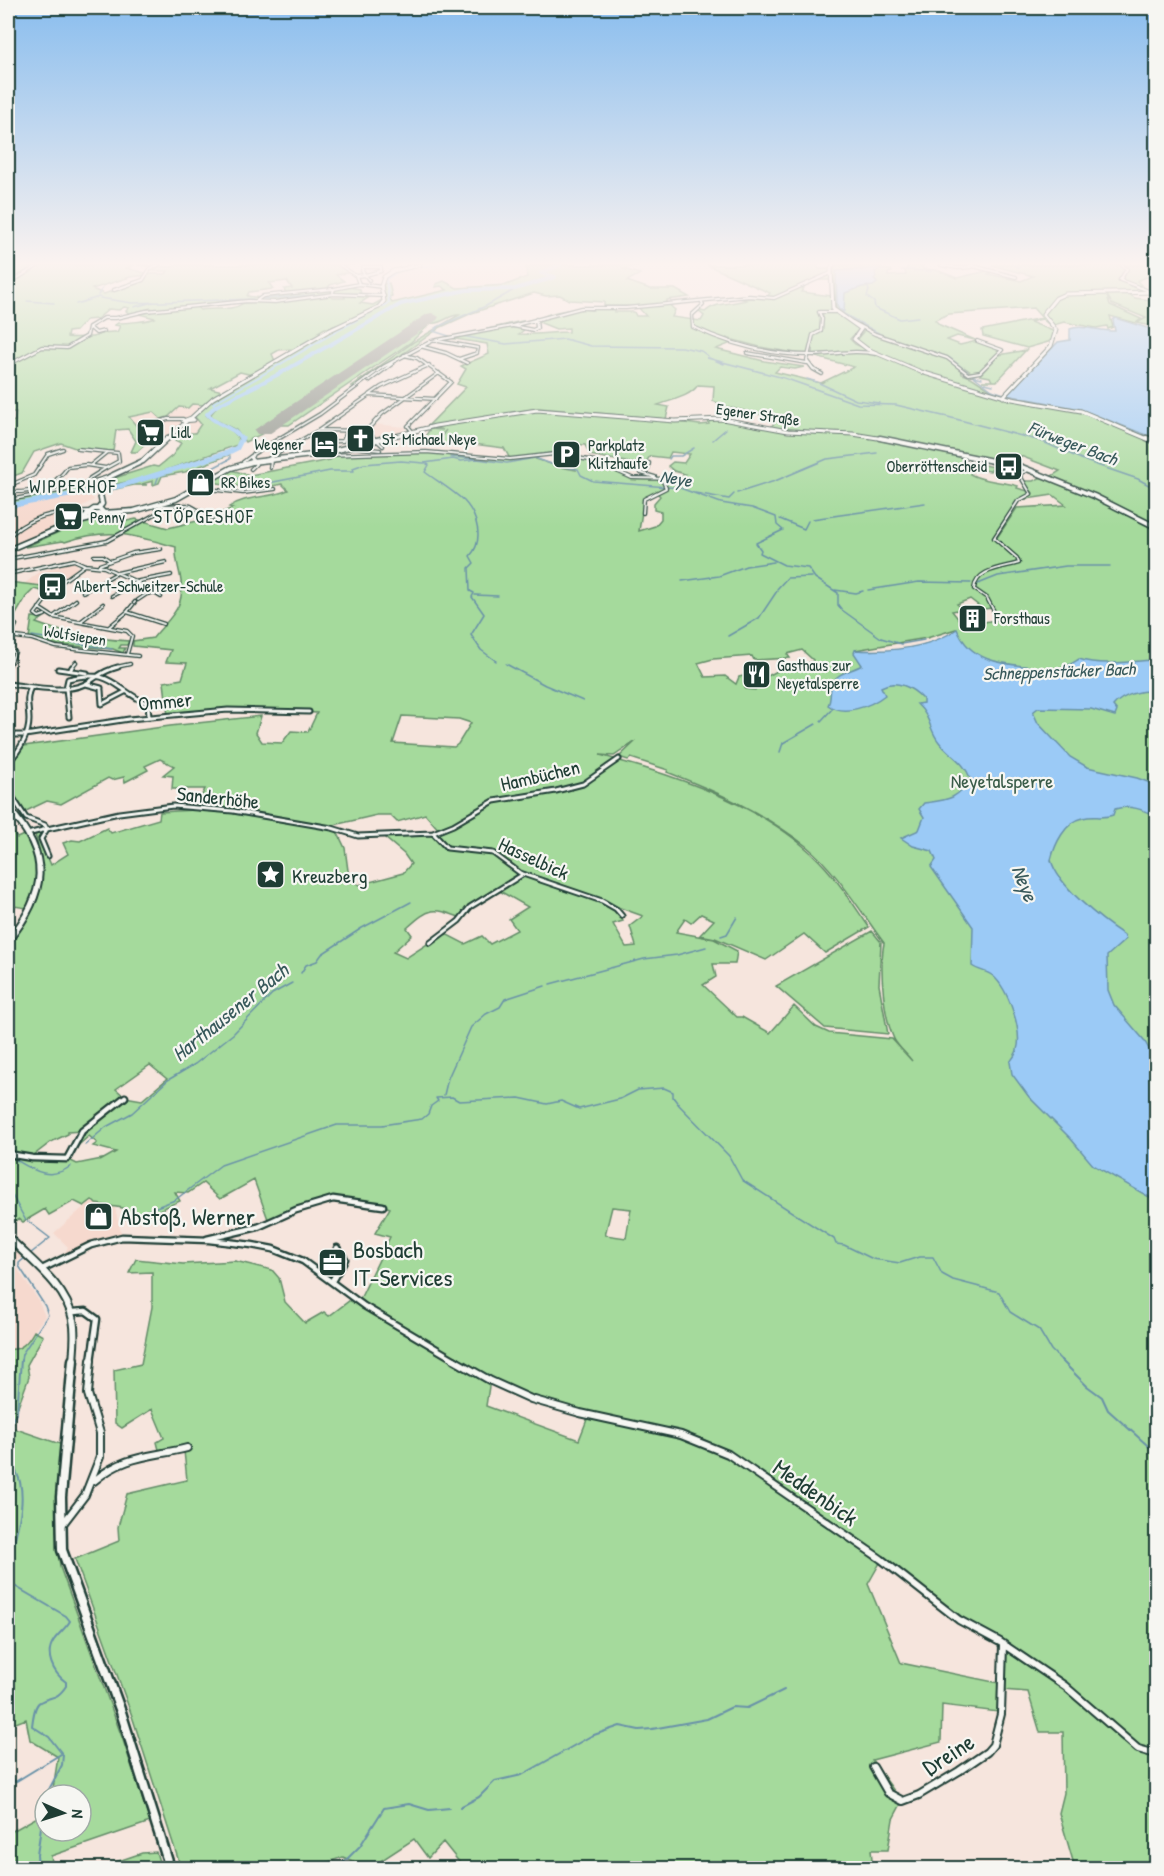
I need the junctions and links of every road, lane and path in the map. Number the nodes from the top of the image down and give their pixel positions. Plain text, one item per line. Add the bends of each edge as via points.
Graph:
1 (31, 353) edge
2 (291, 353) edge
3 (407, 353) edge
4 (444, 353) edge
5 (477, 353) edge
6 (747, 353) dead end
7 (795, 353) edge
8 (840, 353) edge
9 (867, 353) edge
10 (876, 353) edge
11 (931, 353) edge
12 (999, 353) edge
13 (1044, 353) edge
14 (403, 355) junction
15 (809, 355) junction
16 (882, 356) junction
17 (459, 359) junction
18 (396, 362) dead end
19 (467, 363) dead end
20 (807, 363) junction
21 (8, 364) edge
22 (429, 365) junction
23 (439, 373) junction
24 (822, 374) dead end
25 (348, 393) junction
26 (368, 395) junction
27 (1005, 395) junction
28 (410, 396) junction
29 (436, 399) junction
30 (184, 421) junction
31 (155, 423) dead end
32 (320, 430) junction
33 (366, 431) junction
34 (412, 431) junction
35 (347, 432) junction
36 (308, 436) junction
37 (375, 441) junction
38 (320, 442) junction
39 (1156, 442) edge
40 (383, 446) dead end
41 (351, 447) junction
42 (63, 449) dead end
43 (78, 449) dead end
44 (380, 450) dead end
45 (108, 452) junction
46 (321, 454) junction
47 (251, 456) junction
48 (268, 459) junction
49 (243, 462) dead end
50 (252, 462) junction
51 (649, 463) dead end
52 (91, 466) junction
53 (238, 466) junction
54 (106, 468) junction
55 (270, 468) dead end
56 (251, 469) dead end
57 (246, 470) dead end
58 (1028, 470) junction
59 (111, 476) junction
60 (654, 477) junction
61 (679, 479) dead end
62 (88, 482) junction
63 (8, 486) edge
64 (200, 488) junction
65 (275, 489) dead end
66 (8, 492) edge
67 (8, 500) edge
68 (160, 506) junction
69 (191, 506) junction
70 (100, 511) junction
71 (90, 513) junction
72 (115, 513) junction
73 (203, 513) junction
74 (644, 513) dead end
75 (216, 520) dead end
76 (79, 522) junction
77 (1156, 527) edge
78 (8, 536) edge
79 (161, 549) dead end
80 (8, 550) edge
81 (94, 556) dead end
82 (8, 559) edge
83 (109, 561) junction
84 (166, 562) dead end
85 (85, 565) junction
86 (98, 565) junction
87 (117, 573) junction
88 (8, 574) edge
89 (171, 575) dead end
90 (137, 582) junction
91 (169, 589) dead end
92 (83, 592) dead end
93 (154, 592) junction
94 (112, 596) dead end
95 (161, 597) dead end
96 (76, 600) dead end
97 (103, 604) dead end
98 (39, 608) junction
99 (127, 612) junction
100 (46, 615) junction
101 (52, 617) junction
102 (998, 620) dead end
103 (79, 623) junction
104 (13, 624) dead end
105 (164, 624) dead end
106 (108, 628) junction
107 (8, 636) edge
108 (8, 651) edge
109 (127, 654) junction
110 (138, 656) dead end
111 (76, 662) dead end
112 (130, 664) dead end
113 (86, 667) dead end
114 (8, 668) edge
115 (58, 669) dead end
116 (71, 669) junction
117 (79, 670) junction
118 (88, 674) junction
119 (96, 676) junction
120 (68, 679) junction
121 (8, 684) edge
122 (85, 684) junction
123 (32, 687) junction
124 (66, 688) junction
125 (125, 692) junction
126 (309, 712) dead end
127 (69, 717) dead end
128 (149, 717) junction
129 (8, 735) edge
130 (25, 735) junction
131 (619, 759) dead end
132 (8, 763) edge
133 (8, 790) edge
134 (8, 808) edge
135 (47, 829) junction
136 (433, 833) junction
137 (31, 834) junction
138 (48, 856) dead end
139 (523, 874) junction
140 (622, 916) dead end
141 (8, 940) edge
142 (430, 943) dead end
143 (125, 1097) dead end
144 (8, 1154) edge
145 (383, 1206) dead end
146 (8, 1237) edge
147 (200, 1240) junction
148 (336, 1248) dead end
149 (40, 1270) junction
150 (332, 1281) junction
151 (72, 1312) junction
152 (187, 1448) dead end
153 (93, 1482) junction
154 (60, 1526) junction
155 (1003, 1644) junction
156 (1156, 1754) edge
157 (873, 1767) dead end
158 (171, 1869) edge

1 - 21 street
2 - 30 main road via 213,398
3 - 14 street
4 - 17 street
5 - 17 street
6 - 20 street
7 - 15 street
8 - 15 street
9 - 16 street
10 - 16 street
11 - 12 street via 971,374 980,372
13 - 27 street
14 - 22 street
14 - 25 street
15 - 20 street
16 - 27 street via 921,372
17 - 19 street
18 - 25 street
20 - 24 street
22 - 23 street
22 - 26 street
23 - 28 street
23 - 29 street via 451,382
25 - 47 street
26 - 28 street
26 - 32 street
27 - 39 street via 1079,410
28 - 29 street
28 - 33 street via 382,414
29 - 34 street via 408,426
30 - 31 street via 168,419
30 - 59 main road via 143,461
32 - 35 street
32 - 36 street
33 - 35 street
33 - 37 street
34 - 37 street, Egener Straße
34 - 58 street, Egener Straße via 533,410 675,421 722,419 788,431 890,439
35 - 38 street via 343,441
36 - 38 street
36 - 48 street
37 - 40 street
37 - 41 street, Egener Straße
38 - 46 street
41 - 44 street
41 - 46 street, Egener Straße
42 - 63 street via 48,454 34,476
43 - 45 street
45 - 52 street
45 - 54 street via 118,453 120,459
46 - 48 street, Egener Straße
46 - 60 street via 426,452 510,459 555,454 595,460 632,478
47 - 49 street
47 - 50 street
48 - 50 street, Egener Straße
48 - 55 street
50 - 53 street, Egener Straße
50 - 56 street via 256,464
51 - 60 street via 641,473
52 - 54 street
52 - 66 street via 68,466 62,478 39,490
53 - 57 street
53 - 64 street, Egener Straße
54 - 62 street
58 - 77 street, Egener Straße via 1094,496
58 - 102 street via 1018,474 1031,494 1018,501 994,538 1018,563 982,574 975,581 974,589 987,598
59 - 62 street
59 - 70 main road via 100,487
60 - 61 street
60 - 74 street via 663,479 666,488 644,499
62 - 67 street
64 - 65 street via 243,493
64 - 68 street, Egener Straße
68 - 69 street
68 - 72 street, Egener Straße
68 - 82 street via 159,512 107,541
69 - 73 street
69 - 73 street via 183,511 186,515
70 - 71 main road
70 - 72 street, Egener Straße
71 - 76 main road
71 - 78 street via 70,511 48,516 25,524
72 - 76 street
73 - 75 street
76 - 80 main road
79 - 83 street
81 - 83 street
83 - 86 street
84 - 87 street
85 - 86 street
85 - 88 street via 67,560
85 - 98 street via 56,586
86 - 87 street
87 - 90 street
87 - 92 street
89 - 90 street
90 - 93 street
90 - 94 street
91 - 93 street
93 - 95 street
93 - 99 street
96 - 101 street
97 - 103 street
98 - 100 street
98 - 100 street via 36,616
99 - 105 street
99 - 106 street
100 - 101 street
101 - 103 street
103 - 106 street
104 - 107 street, Wolfsiepen via 16,625
106 - 109 street via 130,633
107 - 109 street, Wolfsiepen via 56,647
108 - 114 street via 15,652
109 - 110 street, Wolfsiepen
111 - 116 street
112 - 119 street
113 - 117 street
115 - 116 street
116 - 117 street
117 - 118 street
117 - 120 street via 69,674
118 - 119 street
118 - 120 street
119 - 122 street
119 - 125 street via 118,683
120 - 124 street
121 - 123 street
122 - 124 street
122 - 125 street via 101,689 102,704
123 - 124 street
123 - 130 street via 27,694 29,724
124 - 127 street
125 - 128 street via 148,704
126 - 128 street, Ommer via 246,709
128 - 130 street, Ommer
129 - 130 street, Ommer
130 - 132 street
131 - 136 street, Hambüchen via 583,784 494,801
133 - 135 street via 26,818 44,824
134 - 137 main road
135 - 136 street, Sanderhöhe via 119,813 173,807 217,808 358,836
135 - 137 street, Sanderhöhe
135 - 138 street via 41,839
136 - 139 street, Hasselbick via 447,848 493,853
137 - 141 main road via 40,858 39,881 26,916
139 - 140 street, Hasselbick via 602,901
139 - 142 street via 470,906 459,921
143 - 144 street via 82,1131 67,1159
145 - 147 street via 333,1199 258,1227
146 - 149 street
147 - 149 street via 116,1238
147 - 150 street, Meddenbick via 285,1253
148 - 150 street via 345,1259
149 - 151 street
150 - 155 street, Meddenbick via 372,1311 530,1399 702,1440 728,1454 881,1559 941,1608
151 - 153 street via 87,1311 97,1319 88,1389 92,1415 101,1435
151 - 154 street via 75,1334
152 - 153 street via 129,1457 109,1467
153 - 154 street
154 - 158 street via 66,1564 121,1712
155 - 156 street, Meddenbick via 1065,1686 1138,1749
155 - 157 street, Dreine via 999,1726 986,1753 906,1800 888,1792

